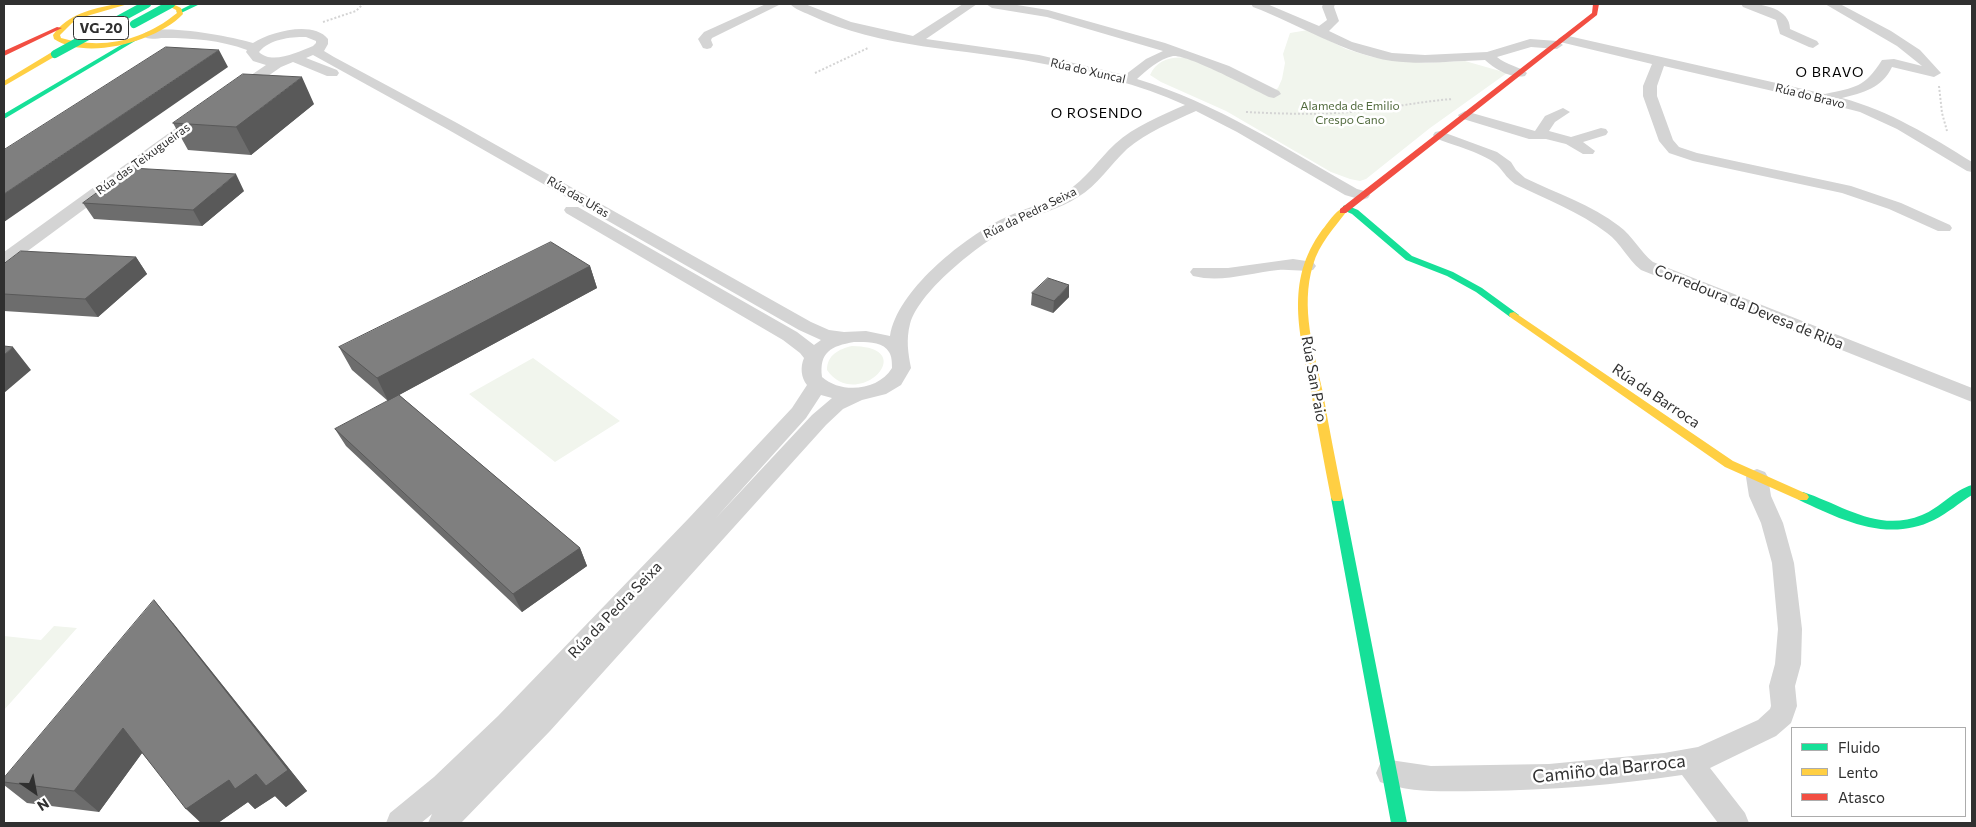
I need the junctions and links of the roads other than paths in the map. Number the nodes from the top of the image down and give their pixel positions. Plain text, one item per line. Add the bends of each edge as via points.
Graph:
1 (101, 4) edge
2 (125, 4) edge
3 (147, 4) edge
4 (197, 4) edge
5 (775, 4) edge
6 (796, 4) edge
7 (971, 4) edge
8 (992, 4) edge
9 (1257, 4) edge
10 (1330, 4) edge
11 (1596, 4) edge
12 (1750, 4) edge
13 (1831, 4) edge
14 (174, 10) edge
15 (86, 12) junction
16 (1321, 32) junction
17 (59, 34) junction
18 (148, 35) junction
19 (278, 37) junction
20 (1564, 39) junction
21 (133, 40) junction
22 (914, 41) junction
23 (1813, 44) dead end
24 (706, 45) dead end
25 (317, 49) junction
26 (1176, 52) junction
27 (256, 53) junction
28 (5, 54) edge
29 (80, 54) dead end
30 (1488, 56) junction
31 (290, 59) junction
32 (1660, 61) junction
33 (1520, 73) junction
34 (1128, 80) junction
35 (4, 84) edge
36 (1274, 94) dead end
37 (1826, 99) junction
38 (1196, 106) junction
39 (1563, 112) dead end
40 (1466, 115) junction
41 (4, 117) edge
42 (1601, 132) dead end
43 (1440, 135) junction
44 (1539, 135) junction
45 (1571, 141) junction
46 (1946, 142) junction
47 (1588, 151) dead end
48 (1972, 156) edge
49 (1972, 168) edge
50 (1362, 195) junction
51 (1346, 208) junction
52 (1944, 228) dead end
53 (4, 244) edge
54 (4, 260) edge
55 (1307, 266) junction
56 (1199, 272) dead end
57 (903, 320) junction
58 (865, 336) junction
59 (843, 338) junction
60 (897, 349) junction
61 (813, 358) junction
62 (818, 384) junction
63 (855, 395) junction
64 (1972, 395) edge
65 (1757, 477) junction
66 (1972, 490) edge
67 (1688, 761) junction
68 (1390, 773) junction
69 (400, 823) edge
70 (442, 823) edge
71 (1399, 823) edge
72 (1735, 823) edge

1 - 15 main road
2 - 15 main road
3 - 35 main road, VG-20, bridge
4 - 14 main road
5 - 24 street via 708,35 704,39
6 - 22 street, Rúa do Xuncal via 857,29
7 - 22 street
8 - 26 street via 1048,14
9 - 16 street
10 - 16 street via 1333,21
11 - 20 main road, Rúa San Paio via 1595,14
12 - 23 street via 1780,17 1784,30
13 - 37 street via 1910,50 1929,64 1934,73 1887,63 1883,74 1872,85
14 - 18 main road
14 - 19 street via 187,26 251,37
14 - 29 main road, VG-20, bridge
15 - 17 main road
16 - 30 street via 1362,50 1392,57
17 - 21 main road via 64,43 86,46
17 - 28 main road
18 - 21 main road
18 - 27 street, Rúa das Ufas via 176,33 239,42
19 - 25 street, Rúa das Ufas via 318,36 322,44
19 - 27 street via 260,44
20 - 30 street via 1530,43
20 - 32 street, Rúa do Bravo
20 - 33 main road, Rúa San Paio
21 - 41 main road
22 - 34 street, Rúa do Xuncal via 1012,54
25 - 31 street, Rúa das Ufas
25 - 59 street, Rúa das Ufas via 329,60 814,331
26 - 34 street via 1158,57
26 - 36 street via 1224,69
27 - 31 street, Rúa das Ufas via 264,60
27 - 31 street via 254,65 222,95
30 - 33 street via 1501,67
31 - 61 street, Rúa das Ufas via 316,65 437,132 800,342
32 - 37 street, Rúa do Bravo
32 - 52 street via 1650,86 1650,96 1666,142 1674,150 1693,157 1846,189
33 - 40 main road, Rúa San Paio
34 - 38 street, Rúa do Xuncal
37 - 46 street, Rúa do Bravo via 1877,114
38 - 50 street, Rúa do Xuncal via 1351,192
38 - 57 street, Rúa da Pedra Seixa via 1123,145 1072,194 1005,223 966,248 922,292
39 - 44 street via 1550,120
40 - 43 main road, Rúa San Paio
40 - 44 street via 1529,135
42 - 45 street
43 - 50 main road, Rúa San Paio
43 - 64 street, Corredoura da Devesa de Riba via 1492,156 1506,165 1520,181 1613,229 1647,266
44 - 45 street
45 - 47 street
46 - 48 street
46 - 49 street, Rúa do Bravo
50 - 51 main road, Rúa San Paio
51 - 55 main road, Rúa San Paio via 1326,230
51 - 65 main road, Rúa da Barroca via 1356,212 1409,258 1450,274 1478,290 1729,464
53 - 54 street, Rúa das Teixugueiras via 203,109
55 - 56 street via 1288,264 1225,274
55 - 68 main road, Rúa San Paio via 1303,285 1306,337
57 - 58 street
57 - 60 street, Rúa da Pedra Seixa
58 - 59 street
58 - 60 street via 888,342
59 - 61 street via 830,343
60 - 63 street, Rúa da Pedra Seixa via 902,358 896,378 886,386
61 - 62 street via 810,367
62 - 63 street, Rúa da Pedra Seixa via 841,394
62 - 69 street, Rúa da Pedra Seixa via 799,413 698,524 507,724 444,786
63 - 70 street, Rúa da Pedra Seixa via 836,404 818,420 541,723
65 - 66 main road, Rúa da Barroca via 1862,523 1897,527 1927,518
65 - 67 street, Camiño da Barroca via 1760,496 1772,523 1783,563 1790,629 1788,664 1782,686 1782,715 1767,728 1702,759
67 - 68 street, Camiño da Barroca via 1549,777 1431,779
67 - 72 street
68 - 71 main road, Rúa San Paio

